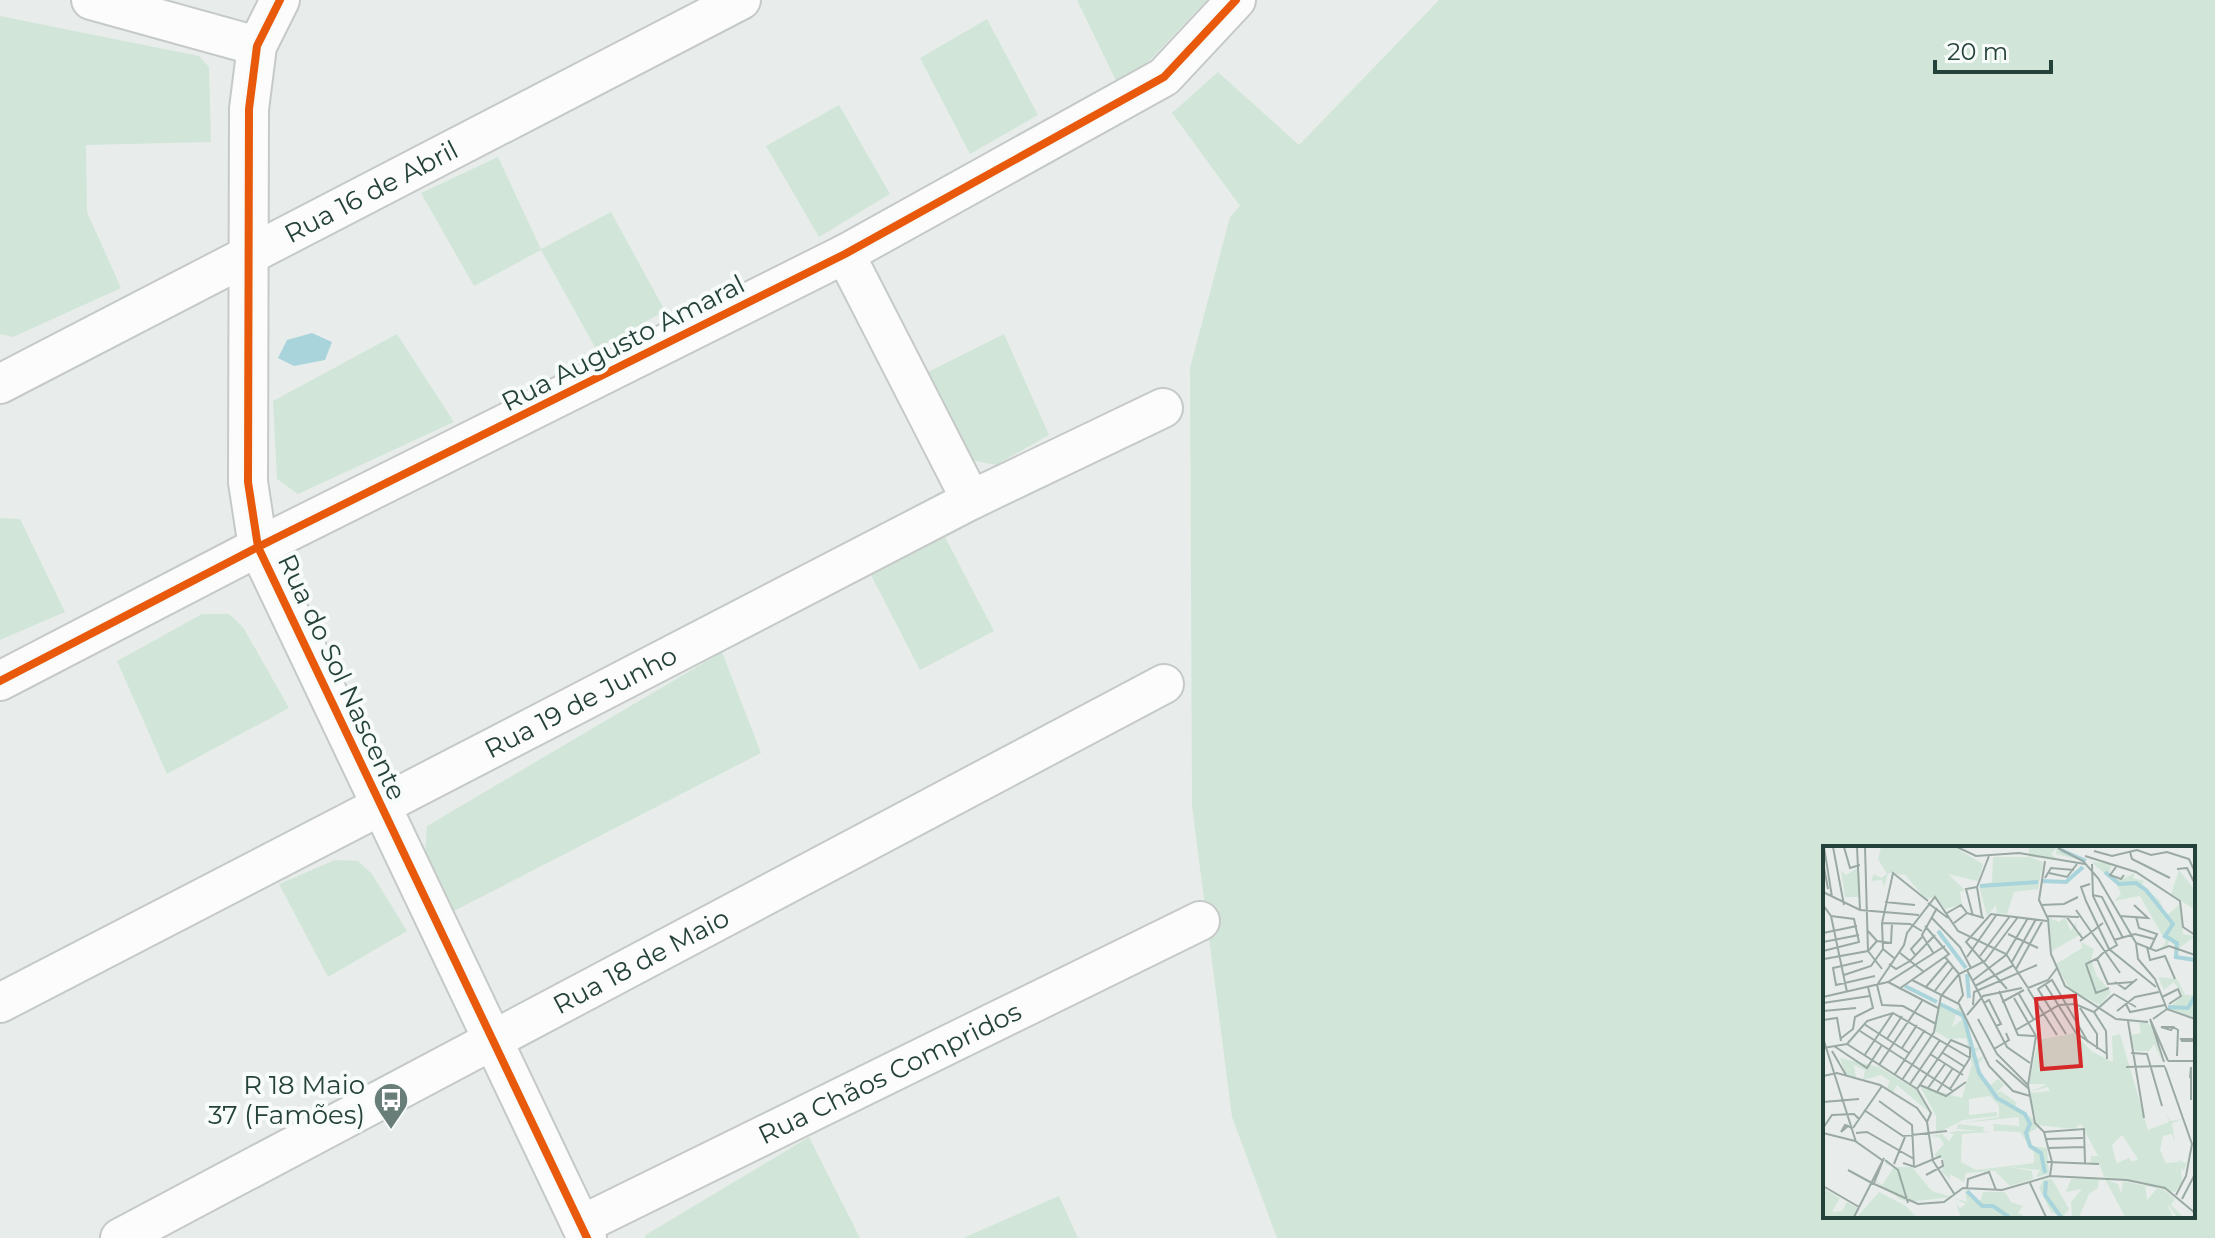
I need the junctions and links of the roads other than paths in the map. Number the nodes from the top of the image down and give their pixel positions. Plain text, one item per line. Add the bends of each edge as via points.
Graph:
1 (91, 0) edge
2 (280, 0) edge
3 (741, 0) edge
4 (1236, 0) edge
5 (257, 46) junction
6 (845, 254) junction
7 (247, 257) junction
8 (0, 384) edge
9 (1163, 408) dead end
10 (971, 500) junction
11 (258, 547) junction
12 (0, 681) edge
13 (1164, 684) dead end
14 (381, 808) junction
15 (1200, 921) dead end
16 (0, 1003) edge
17 (492, 1041) junction
18 (584, 1232) edge
19 (120, 1238) edge

1 - 5 street
2 - 5 street, Rua do Sol Nascente
3 - 7 street, Rua 16 de Abril
4 - 6 street, Rua Augusto Amaral via 1164,77
5 - 7 street, Rua do Sol Nascente via 249,109
6 - 10 street
6 - 11 street, Rua Augusto Amaral
7 - 8 street, Rua 16 de Abril
7 - 11 street, Rua do Sol Nascente via 248,482
9 - 10 street, Rua 19 de Junho
10 - 14 street, Rua 19 de Junho
11 - 12 street, Rua Augusto Amaral
11 - 14 street, Rua do Sol Nascente
13 - 17 street, Rua 18 de Maio
14 - 16 street, Rua 19 de Junho
14 - 17 street, Rua do Sol Nascente
15 - 18 street, Rua Chãos Compridos
17 - 18 street, Rua do Sol Nascente
17 - 19 street, Rua 18 de Maio

